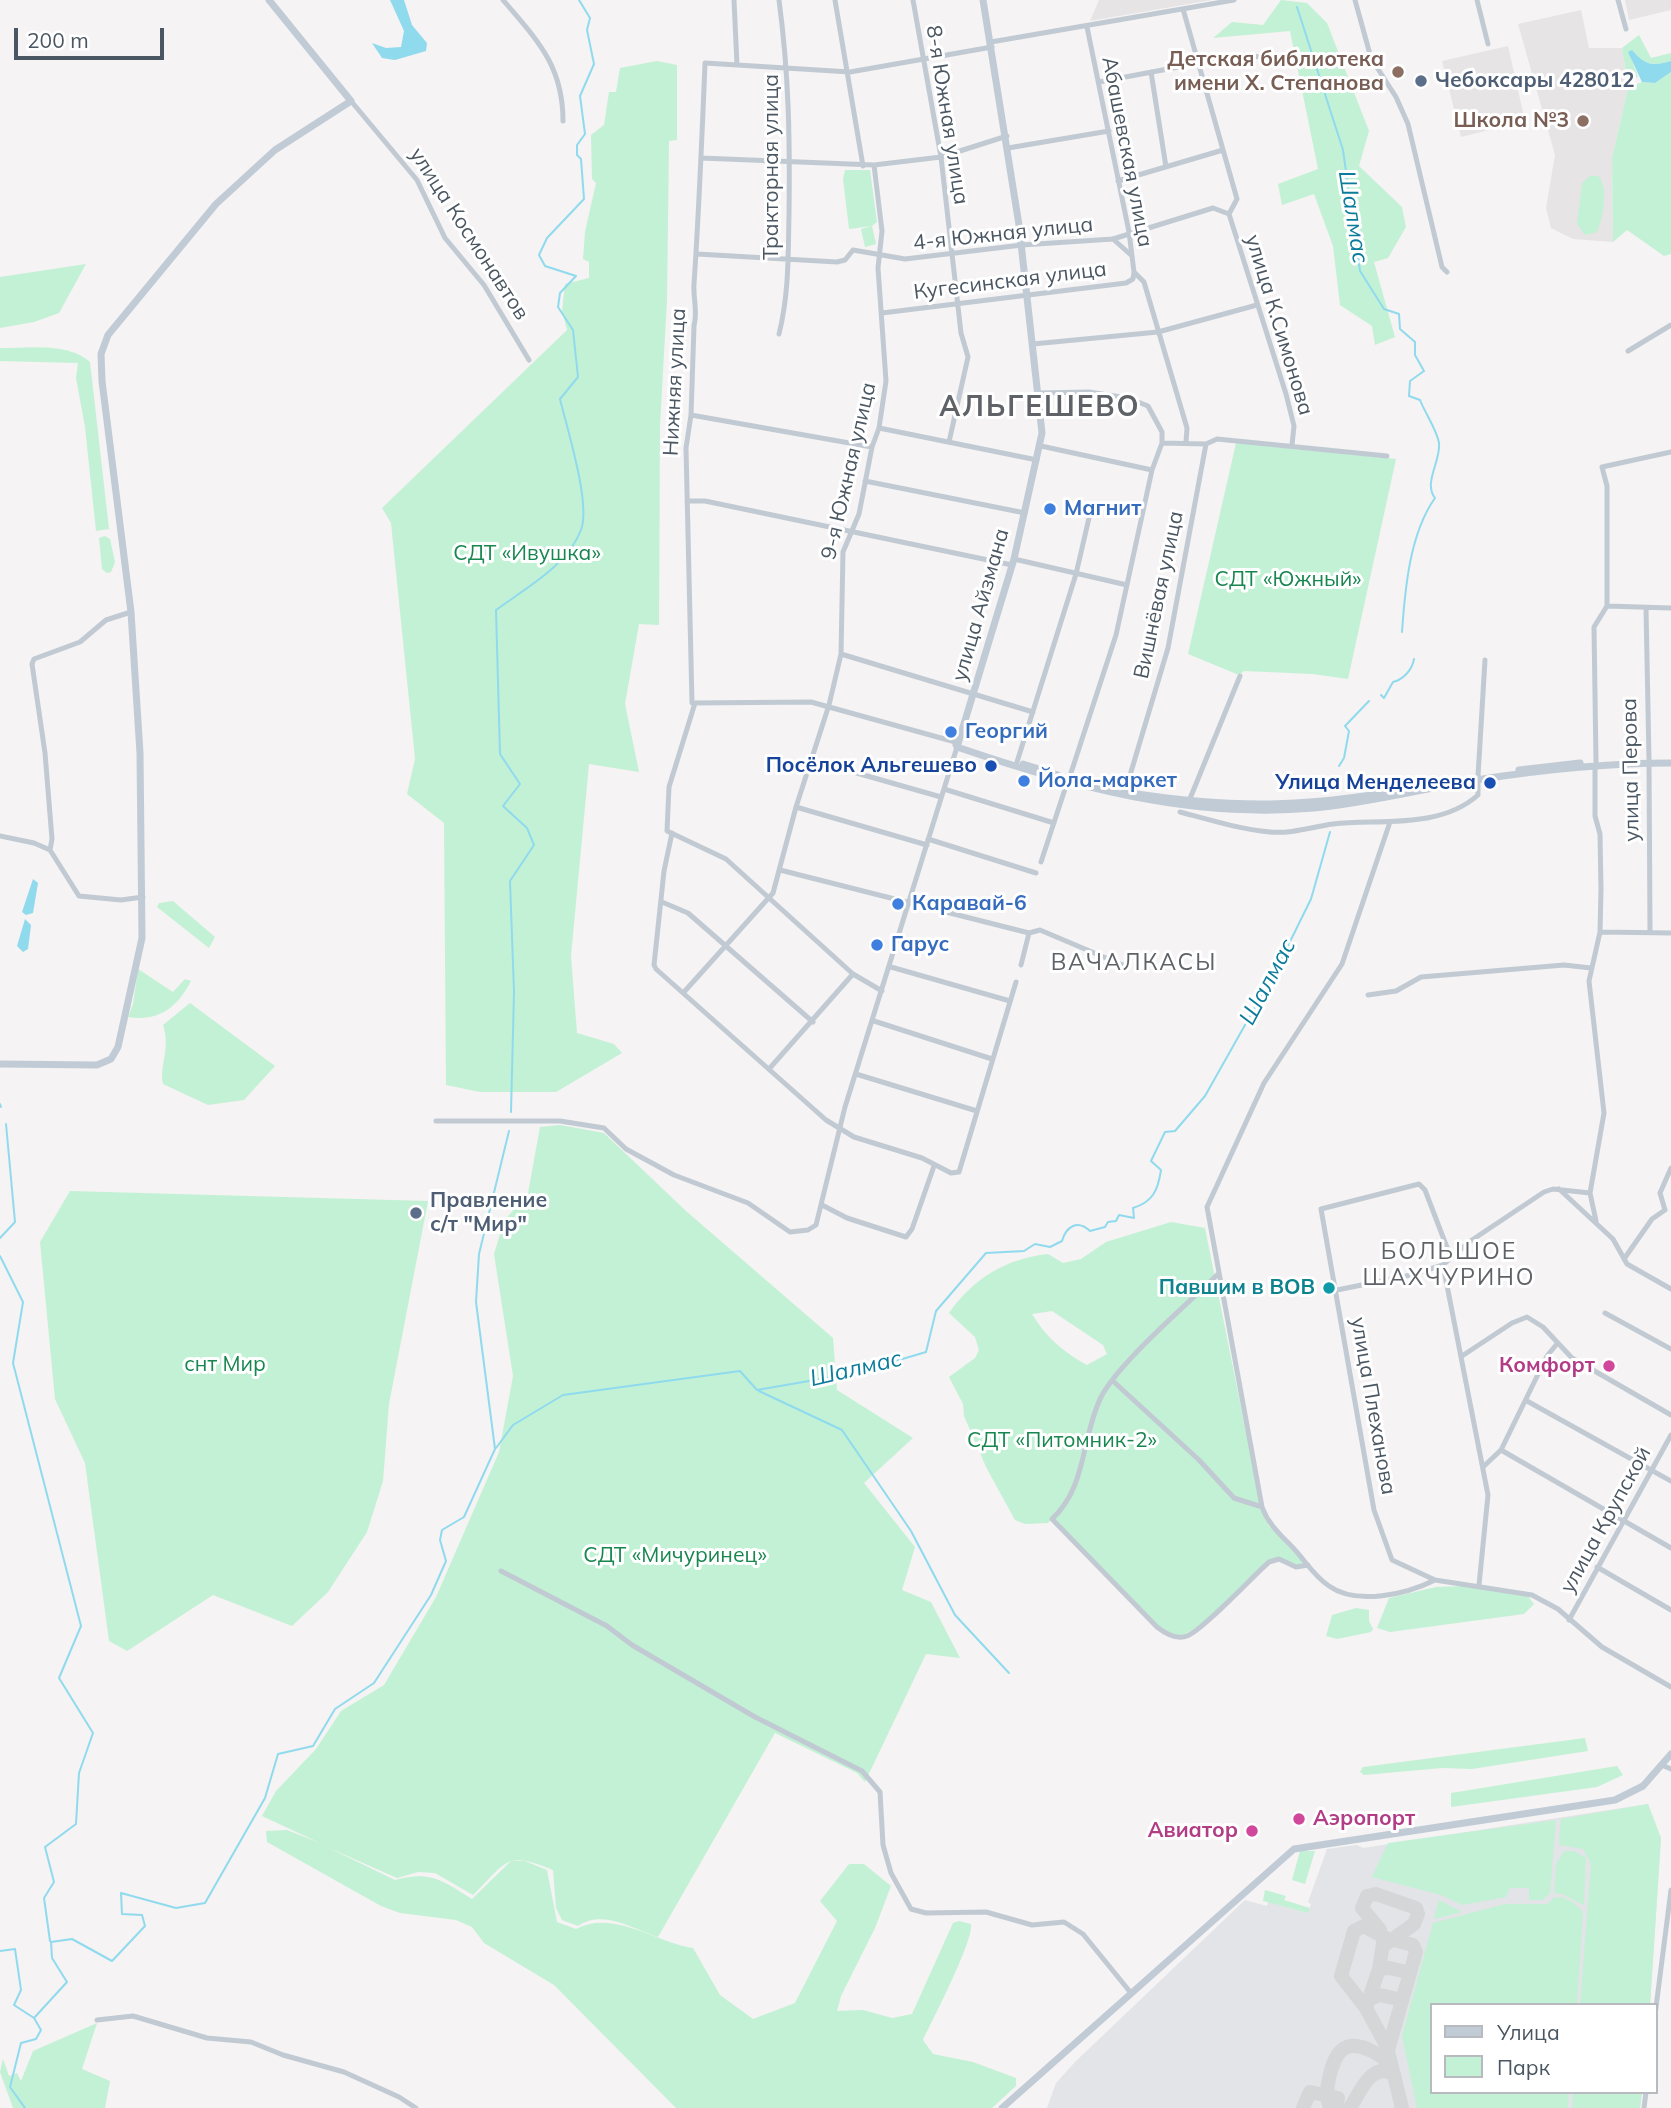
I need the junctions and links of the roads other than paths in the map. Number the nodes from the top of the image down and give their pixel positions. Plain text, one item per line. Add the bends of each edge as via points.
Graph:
1 (270, 0) edge
2 (503, 0) edge
3 (734, 0) edge
4 (779, 0) edge
5 (835, 0) edge
6 (913, 0) edge
7 (983, 0) edge
8 (1234, 0) edge
9 (1356, 0) edge
10 (1477, 0) edge
11 (1618, 0) edge
12 (1183, 9) junction
13 (1087, 27) junction
14 (1626, 29) dead end
15 (992, 44) junction
16 (1488, 44) dead end
17 (923, 60) junction
18 (1289, 60) dead end
19 (1198, 64) junction
20 (737, 65) junction
21 (789, 71) junction
22 (850, 72) junction
23 (1151, 72) junction
24 (1099, 82) junction
25 (351, 101) junction
26 (563, 121) dead end
27 (1109, 131) junction
28 (1007, 136) junction
29 (1008, 148) junction
30 (1223, 150) junction
31 (941, 157) junction
32 (701, 158) junction
33 (790, 164) junction
34 (874, 165) junction
35 (863, 166) junction
36 (1166, 167) junction
37 (1118, 181) junction
38 (1229, 214) junction
39 (1129, 232) junction
40 (1113, 239) junction
41 (1022, 245) junction
42 (952, 253) junction
43 (697, 254) junction
44 (879, 255) junction
45 (1131, 255) junction
46 (788, 258) junction
47 (1134, 272) junction
48 (1447, 272) dead end
49 (1028, 293) junction
50 (957, 303) junction
51 (1257, 305) junction
52 (882, 313) junction
53 (1671, 325) edge
54 (1158, 332) junction
55 (779, 334) dead end
56 (1033, 344) junction
57 (1629, 351) dead end
58 (529, 360) dead end
59 (1039, 393) junction
60 (691, 415) junction
61 (879, 428) junction
62 (949, 442) junction
63 (1186, 442) junction
64 (1162, 443) junction
65 (1206, 444) junction
66 (1292, 445) junction
67 (1041, 446) junction
68 (872, 447) junction
69 (1671, 452) edge
70 (1387, 456) dead end
71 (1038, 460) junction
72 (1152, 470) junction
73 (865, 481) junction
74 (687, 501) junction
75 (1092, 505) dead end
76 (1025, 513) junction
77 (852, 532) junction
78 (1013, 562) junction
79 (1076, 574) junction
80 (1127, 585) junction
81 (1607, 606) junction
82 (1646, 608) junction
83 (1671, 608) edge
84 (131, 612) junction
85 (841, 654) junction
86 (1485, 660) dead end
87 (1240, 676) dead end
88 (973, 694) junction
89 (693, 703) junction
90 (830, 705) junction
91 (1032, 712) junction
92 (956, 744) junction
93 (811, 760) junction
94 (1649, 761) junction
95 (1671, 761) edge
96 (1017, 762) junction
97 (1596, 764) junction
98 (1478, 778) junction
99 (1068, 781) junction
100 (944, 789) junction
101 (1125, 792) junction
102 (942, 797) junction
103 (1184, 805) junction
104 (796, 807) junction
105 (1390, 822) junction
106 (1054, 823) junction
107 (670, 832) junction
108 (0, 836) edge
109 (928, 842) junction
110 (50, 850) junction
111 (1041, 862) dead end
112 (780, 870) junction
113 (1037, 873) dead end
114 (143, 897) junction
115 (769, 898) junction
116 (662, 902) junction
117 (909, 902) junction
118 (1650, 931) junction
119 (1600, 932) junction
120 (1029, 933) junction
121 (1671, 933) edge
122 (726, 944) junction
123 (1021, 965) dead end
124 (1125, 966) dead end
125 (891, 967) junction
126 (1591, 968) junction
127 (853, 974) junction
128 (1016, 982) dead end
129 (684, 992) junction
130 (882, 992) junction
131 (1368, 995) dead end
132 (1010, 1001) junction
133 (874, 1021) junction
134 (813, 1022) junction
135 (992, 1059) junction
136 (0, 1064) edge
137 (769, 1069) junction
138 (856, 1074) junction
139 (977, 1111) junction
140 (436, 1121) dead end
141 (840, 1127) junction
142 (934, 1166) junction
143 (1671, 1168) edge
144 (1559, 1189) junction
145 (1590, 1193) junction
146 (822, 1205) junction
147 (1665, 1210) junction
148 (1671, 1214) edge
149 (1596, 1221) junction
150 (1451, 1258) junction
151 (1624, 1259) junction
152 (1443, 1265) junction
153 (1219, 1273) junction
154 (1671, 1289) edge
155 (1337, 1290) junction
156 (1605, 1313) dead end
157 (1556, 1345) junction
158 (1671, 1349) edge
159 (1462, 1356) junction
160 (1113, 1381) junction
161 (1527, 1401) junction
162 (1671, 1415) edge
163 (1671, 1435) edge
164 (1501, 1450) junction
165 (1483, 1467) junction
166 (1650, 1470) junction
167 (1671, 1481) edge
168 (1262, 1507) junction
169 (1623, 1521) junction
170 (1671, 1548) edge
171 (1308, 1565) junction
172 (1598, 1567) junction
173 (501, 1571) dead end
174 (1435, 1580) junction
175 (1479, 1585) junction
176 (1671, 1610) edge
177 (1569, 1620) junction
178 (1671, 1687) edge
179 (1671, 1754) edge
180 (1667, 1767) edge
181 (1671, 1889) edge
182 (1131, 1993) junction
183 (1657, 2003) edge
184 (97, 2020) dead end
185 (416, 2108) edge
186 (1002, 2108) edge

1 - 25 street, улица Космонавтов
2 - 26 street via 552,61 562,92
3 - 20 street
4 - 21 street, Тракторная улица
5 - 22 street
6 - 17 street, 8-я Южная улица
7 - 15 street, улица Айзмана
8 - 12 street
9 - 48 street via 1371,58 1408,124 1442,267
10 - 16 street
11 - 14 street
12 - 13 street
12 - 19 street
13 - 15 street
13 - 24 street, Абашевская улица
15 - 17 street
15 - 28 street, улица Айзмана
17 - 22 street
17 - 31 street, 8-я Южная улица
18 - 19 street via 1242,55
19 - 23 street
19 - 30 street
20 - 21 street
20 - 32 street, Нижняя улица via 705,63
21 - 22 street
21 - 33 street, Тракторная улица
22 - 35 street
23 - 24 street
23 - 36 street
24 - 27 street, Абашевская улица
25 - 58 street, улица Космонавтов via 417,180 445,238 484,285
25 - 84 street via 275,150 216,204 127,309 103,345 102,382
27 - 29 street
27 - 37 street, Абашевская улица
28 - 29 street, улица Айзмана
28 - 31 street
29 - 41 street, улица Айзмана
30 - 36 street
30 - 38 street via 1237,199
31 - 34 street
31 - 42 street, 8-я Южная улица
32 - 33 street
32 - 43 street, Нижняя улица
33 - 35 street
33 - 46 street, Тракторная улица
34 - 35 street
34 - 44 street, 9-я Южная улица via 882,231
36 - 37 street
37 - 39 street, Абашевская улица
38 - 39 street, 4-я Южная улица via 1213,208
38 - 51 street, улица К.Симонова
39 - 40 street, 4-я Южная улица
39 - 45 street, Абашевская улица
40 - 41 street, 4-я Южная улица
40 - 45 street
41 - 42 street, 4-я Южная улица
41 - 49 street, улица Айзмана
42 - 44 street, 4-я Южная улица via 905,259
42 - 50 street, 8-я Южная улица
43 - 46 street, 4-я Южная улица
43 - 60 street, Нижняя улица
44 - 46 street, 4-я Южная улица via 853,250 842,261
44 - 52 street, 9-я Южная улица
45 - 47 street, Абашевская улица
46 - 55 street, Тракторная улица
47 - 49 street, Кугесинская улица via 1126,284
47 - 54 street, Абашевская улица via 1144,282
49 - 50 street, Кугесинская улица
49 - 56 street, улица Айзмана
50 - 52 street, Кугесинская улица
50 - 62 street, 8-я Южная улица via 968,357
51 - 54 street
51 - 66 street, улица К.Симонова via 1292,416
52 - 61 street, 9-я Южная улица via 886,370
53 - 57 street
54 - 56 street
54 - 63 street, Абашевская улица via 1187,428
56 - 59 street, улица Айзмана
59 - 64 street via 1089,392 1140,403 1154,416
59 - 67 street, улица Айзмана
60 - 68 street
60 - 74 street, Нижняя улица
61 - 62 street
61 - 68 street, 9-я Южная улица
62 - 71 street
63 - 64 street
63 - 65 street
64 - 72 street
65 - 66 street via 1217,439
65 - 101 street, Вишнёвая улица via 1168,648
66 - 70 street
67 - 71 street, улица Айзмана
67 - 72 street
68 - 73 street, 9-я Южная улица
69 - 81 street via 1602,467
71 - 76 street, улица Айзмана
72 - 80 street
73 - 76 street
73 - 77 street, 9-я Южная улица
74 - 77 street
74 - 89 street, Нижняя улица
75 - 79 street
76 - 78 street, улица Айзмана
77 - 78 street
77 - 85 street, 9-я Южная улица via 842,557
78 - 79 street
78 - 88 street, улица Айзмана
79 - 80 street
79 - 91 street
80 - 99 street via 1116,635
81 - 82 street
81 - 97 street via 1594,627
82 - 83 street
82 - 94 street, улица Перова
84 - 110 street via 106,620 80,642 34,659 32,664 46,753
84 - 114 street via 138,682
85 - 88 street
85 - 90 street, 9-я Южная улица
86 - 98 street
87 - 103 street
88 - 91 street
88 - 92 street, улица Айзмана
89 - 90 street
89 - 107 street, Нижняя улица via 669,787
90 - 92 street
90 - 93 street, 9-я Южная улица
91 - 96 street
92 - 96 street
92 - 99 street
92 - 100 street, улица Айзмана
93 - 102 street
93 - 104 street, 9-я Южная улица
94 - 95 street
94 - 97 street
94 - 118 street, улица Перова
96 - 99 street
97 - 98 street
97 - 119 street
98 - 103 street via 1310,803
98 - 105 street via 1478,794 1456,810
99 - 101 street
99 - 103 street
99 - 106 street
100 - 102 street, улица Айзмана
100 - 106 street
101 - 103 street
102 - 109 street, улица Айзмана
103 - 105 street via 1273,832
104 - 109 street
104 - 112 street, 9-я Южная улица
105 - 153 street via 1342,964 1264,1083 1209,1201 1207,1214
106 - 111 street
107 - 115 street via 720,855
107 - 116 street, Нижняя улица
108 - 110 street
109 - 113 street
109 - 117 street, улица Айзмана
110 - 114 street via 79,896
112 - 115 street, 9-я Южная улица
112 - 117 street
114 - 136 street via 137,965 118,1047 111,1059 97,1065
115 - 122 street, 9-я Южная улица
115 - 127 street
116 - 122 street via 688,913
116 - 129 street, Нижняя улица via 654,965
117 - 120 street
117 - 125 street, улица Айзмана
118 - 119 street
118 - 121 street
119 - 126 street
120 - 123 street
120 - 124 street via 1045,932
122 - 129 street, 9-я Южная улица
122 - 134 street
125 - 130 street, улица Айзмана
125 - 132 street
126 - 131 street via 1564,965 1421,977 1396,991
126 - 145 street via 1590,998 1604,1113
127 - 130 street
127 - 134 street
128 - 132 street
129 - 137 street
130 - 133 street, улица Айзмана
132 - 135 street
133 - 135 street
133 - 138 street, улица Айзмана
134 - 137 street
135 - 139 street
137 - 141 street
138 - 139 street
138 - 141 street, улица Айзмана
139 - 142 street via 955,1174
140 - 146 street via 560,1121 604,1128 626,1149 674,1175 748,1203 790,1231 816,1225
141 - 142 street via 854,1137
141 - 146 street, улица Айзмана
142 - 146 street via 906,1237
143 - 147 street via 1660,1193
144 - 145 street
144 - 149 street
144 - 150 street via 1536,1196
145 - 149 street
147 - 148 street
147 - 151 street via 1652,1219
149 - 151 street
150 - 152 street
150 - 155 street, улица Плеханова via 1419,1184 1321,1209
151 - 154 street
152 - 155 street
152 - 159 street
153 - 160 street
153 - 168 street
155 - 174 street, улица Плеханова via 1382,1538 1392,1560
156 - 158 street
157 - 159 street via 1538,1322 1521,1317
157 - 161 street
157 - 162 street
159 - 165 street
160 - 168 street via 1234,1498
160 - 171 street via 1098,1406 1070,1500 1052,1519 1157,1627 1185,1637 1269,1562 1279,1559 1296,1567
161 - 164 street
161 - 166 street
163 - 166 street, улица Крупской
164 - 165 street
164 - 169 street
165 - 175 street via 1489,1505
166 - 167 street
166 - 169 street, улица Крупской
168 - 171 street via 1270,1525
169 - 170 street
169 - 172 street, улица Крупской
171 - 174 street via 1332,1588 1354,1595 1392,1594
172 - 176 street
172 - 177 street, улица Крупской
173 - 182 street via 607,1626 755,1717 863,1771 880,1791 883,1845 891,1873 911,1909 986,1912 1032,1925 1064,1922 1083,1934
174 - 175 street
175 - 177 street via 1532,1595
177 - 178 street via 1602,1647
179 - 180 street
180 - 182 street via 1615,1800 1294,1849
181 - 183 street
182 - 186 street
184 - 185 street via 133,2016 207,2038 251,2042 363,2080

